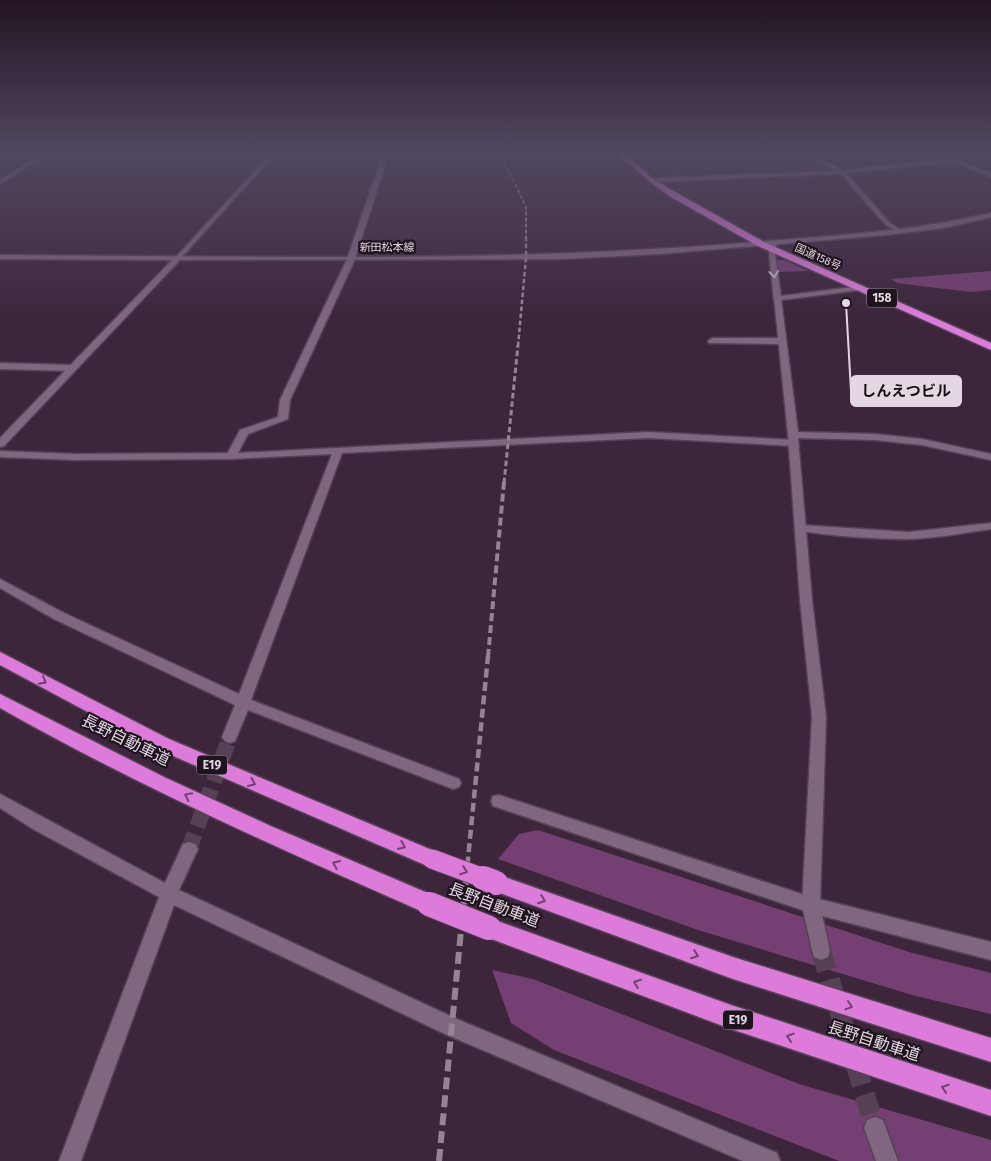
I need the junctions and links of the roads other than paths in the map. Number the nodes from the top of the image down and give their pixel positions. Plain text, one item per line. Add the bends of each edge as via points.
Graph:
1 (224, 207) edge
2 (368, 207) edge
3 (694, 207) edge
4 (707, 207) edge
5 (873, 207) edge
6 (991, 215) edge
7 (899, 231) junction
8 (761, 244) junction
9 (773, 246) junction
10 (0, 258) edge
11 (178, 258) junction
12 (351, 259) junction
13 (860, 288) junction
14 (777, 299) junction
15 (991, 339) edge
16 (712, 341) dead end
17 (782, 341) junction
18 (991, 347) edge
19 (0, 366) edge
20 (72, 368) junction
21 (793, 439) junction
22 (0, 444) edge
23 (338, 451) junction
24 (0, 454) edge
25 (231, 456) junction
26 (991, 457) edge
27 (991, 526) edge
28 (801, 528) junction
29 (0, 583) edge
30 (0, 658) edge
31 (0, 700) edge
32 (244, 703) junction
33 (230, 737) tunnel mouth
34 (452, 783) dead end
35 (0, 800) edge
36 (499, 801) dead end
37 (188, 849) tunnel mouth
38 (169, 894) junction
39 (811, 905) junction
40 (991, 951) edge
41 (821, 952) tunnel mouth
42 (991, 1050) edge
43 (991, 1103) edge
44 (875, 1128) tunnel mouth
45 (70, 1161) edge
46 (769, 1161) edge
47 (888, 1161) edge

1 - 11 street
2 - 12 street
3 - 8 highway, 国道158号 / 158
4 - 9 highway, 国道158号 / 158
5 - 7 street
6 - 7 street via 944,226
7 - 9 street
8 - 9 highway, 国道158号 / 158
8 - 12 street, 新田松本線 via 561,257
9 - 13 highway, 国道158号 / 158
9 -> 14 street
9 - 15 highway, 国道158号 / 158
10 - 11 street, 新田松本線
11 - 12 street, 新田松本線
11 - 20 street
12 - 25 street via 285,400 283,419 244,432
13 - 14 street
13 - 18 highway, 国道158号 / 158
14 - 17 street
16 - 17 street
17 - 21 street
19 - 20 street
20 - 22 street
21 - 23 street via 648,434
21 - 26 street via 875,437 922,442
21 - 28 street
23 - 25 street
23 - 32 street
24 - 25 street
27 - 28 street via 910,536
28 - 39 street via 819,717
29 - 32 street via 59,616
30 -> 42 highway, 長野自動車道 / E19, bridge via 163,744 432,858 733,968
43 -> 31 highway, 長野自動車道 / E19, bridge via 731,1017 429,904 264,832 138,772
32 - 33 street
32 - 34 street
35 - 38 street
36 - 39 street
37 - 38 street
38 - 45 street
38 - 46 street via 452,1027
39 - 40 street
39 - 41 street
44 - 47 street

